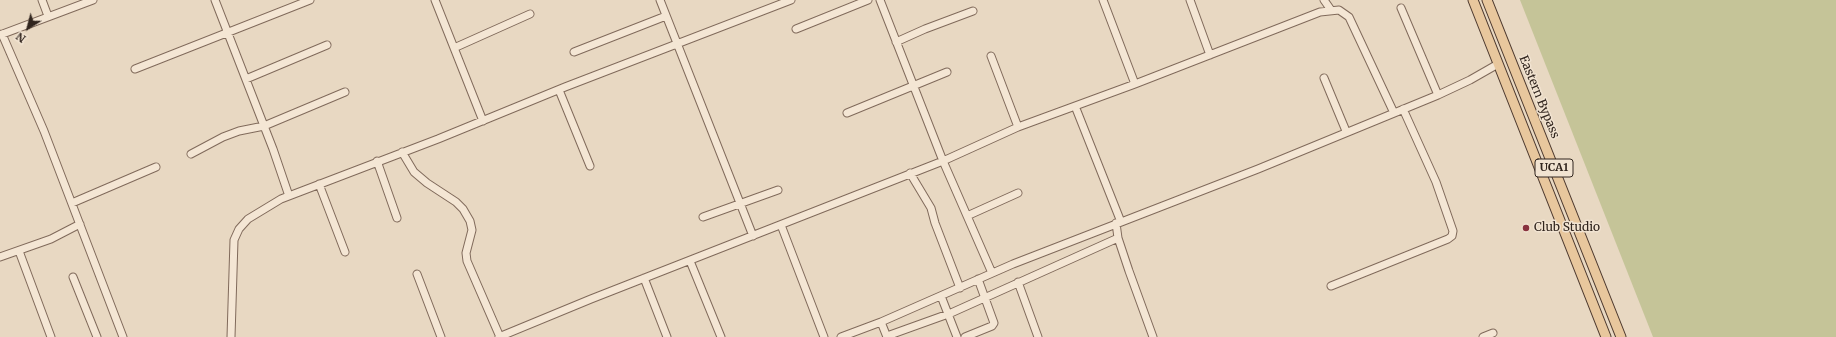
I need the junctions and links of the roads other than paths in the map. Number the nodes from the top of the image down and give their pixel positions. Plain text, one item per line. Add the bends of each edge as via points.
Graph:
1 (42, 0) edge
2 (93, 0) edge
3 (215, 0) edge
4 (310, 0) edge
5 (435, 0) edge
6 (660, 0) edge
7 (791, 0) edge
8 (868, 0) edge
9 (880, 0) edge
10 (1103, 0) edge
11 (1190, 0) edge
12 (1324, 0) edge
13 (1473, 0) edge
14 (1487, 0) edge
15 (1401, 8) dead end
16 (1331, 10) junction
17 (973, 11) dead end
18 (530, 14) dead end
19 (48, 16) junction
20 (666, 16) junction
21 (796, 29) dead end
22 (227, 32) junction
23 (1, 34) edge
24 (896, 42) junction
25 (677, 43) junction
26 (327, 46) dead end
27 (454, 48) junction
28 (574, 52) dead end
29 (1210, 55) junction
30 (991, 56) dead end
31 (1498, 64) junction
32 (135, 69) dead end
33 (947, 72) dead end
34 (1324, 78) dead end
35 (246, 79) junction
36 (1134, 84) junction
37 (913, 87) junction
38 (559, 90) junction
39 (345, 92) dead end
40 (1438, 95) junction
41 (1074, 106) junction
42 (1403, 109) junction
43 (847, 113) dead end
44 (1394, 113) junction
45 (483, 121) junction
46 (264, 126) junction
47 (1018, 127) junction
48 (1346, 131) junction
49 (402, 152) junction
50 (191, 154) dead end
51 (377, 161) junction
52 (943, 161) junction
53 (590, 166) dead end
54 (156, 167) dead end
55 (910, 174) junction
56 (319, 184) junction
57 (778, 190) dead end
58 (1018, 193) dead end
59 (289, 196) junction
60 (72, 202) junction
61 (740, 204) junction
62 (967, 216) junction
63 (703, 217) dead end
64 (397, 218) dead end
65 (1119, 222) junction
66 (80, 224) junction
67 (781, 224) junction
68 (753, 236) junction
69 (1118, 238) junction
70 (19, 251) junction
71 (345, 252) dead end
72 (0, 257) edge
73 (690, 260) junction
74 (992, 273) junction
75 (417, 274) dead end
76 (73, 278) dead end
77 (644, 278) junction
78 (978, 279) junction
79 (1018, 282) junction
80 (1331, 286) dead end
81 (960, 288) junction
82 (941, 296) junction
83 (985, 297) junction
84 (948, 314) junction
85 (881, 322) junction
86 (1494, 333) dead end
87 (511, 335) edge
88 (51, 337) edge
89 (97, 337) edge
90 (123, 337) edge
91 (231, 337) edge
92 (441, 337) edge
93 (500, 337) edge
94 (667, 337) edge
95 (721, 337) edge
96 (824, 337) edge
97 (841, 337) edge
98 (887, 337) edge
99 (957, 337) edge
100 (966, 337) edge
101 (1038, 337) edge
102 (1153, 337) edge
103 (1483, 337) edge
104 (1606, 337) edge
105 (1621, 337) edge

1 - 19 street
2 - 19 street
3 - 22 street
4 - 22 street
5 - 27 street
6 - 20 street
7 - 25 street
8 - 21 street
9 - 24 street
10 - 36 street
11 - 29 street
12 - 16 street
13 - 31 main road, UCA1
14 - 105 main road, Eastern Bypass / UCA1
15 - 40 street
16 - 29 street
16 - 44 street via 1343,11 1349,16
17 - 24 street
18 - 27 street
19 - 23 street
20 - 25 street
20 - 28 street
22 - 32 street
22 - 35 street
23 - 60 street
24 - 37 street
25 - 38 street
25 - 61 street
26 - 35 street
27 - 45 street
29 - 36 street
30 - 47 street
31 - 40 street
31 - 104 main road, UCA1
33 - 37 street
34 - 48 street
35 - 46 street
36 - 41 street
37 - 43 street
37 - 52 street
38 - 45 street
38 - 53 street
39 - 46 street
40 - 42 street
41 - 47 street
41 - 65 street
42 - 44 street
42 - 80 street via 1436,182 1453,231 1452,236 1448,240
44 - 48 street
45 - 49 street
46 - 50 street via 223,137
46 - 59 street
47 - 52 street
48 - 65 street
49 - 51 street
49 - 93 street via 418,175 456,202 470,221 472,230 466,253 467,261
51 - 56 street
51 - 64 street
52 - 55 street
52 - 62 street
54 - 60 street
55 - 67 street
55 - 81 street via 931,208
56 - 59 street
56 - 71 street
57 - 61 street
58 - 62 street
59 - 91 street via 248,219 234,240
60 - 66 street
61 - 63 street
61 - 68 street
62 - 74 street
65 - 69 street
65 - 74 street
66 - 70 street
66 - 90 street
67 - 68 street
67 - 96 street
68 - 73 street
69 - 79 street
69 - 102 street
70 - 72 street
70 - 88 street
73 - 77 street
73 - 95 street
74 - 78 street
75 - 92 street
76 - 89 street
77 - 87 street
77 - 94 street
78 - 81 street
78 - 83 street
79 - 83 street
79 - 101 street
81 - 82 street
82 - 84 street
82 - 85 street
83 - 84 street
83 - 100 street via 993,325
84 - 98 street
84 - 99 street
85 - 97 street
85 - 98 street
86 - 103 street
87 - 93 street

